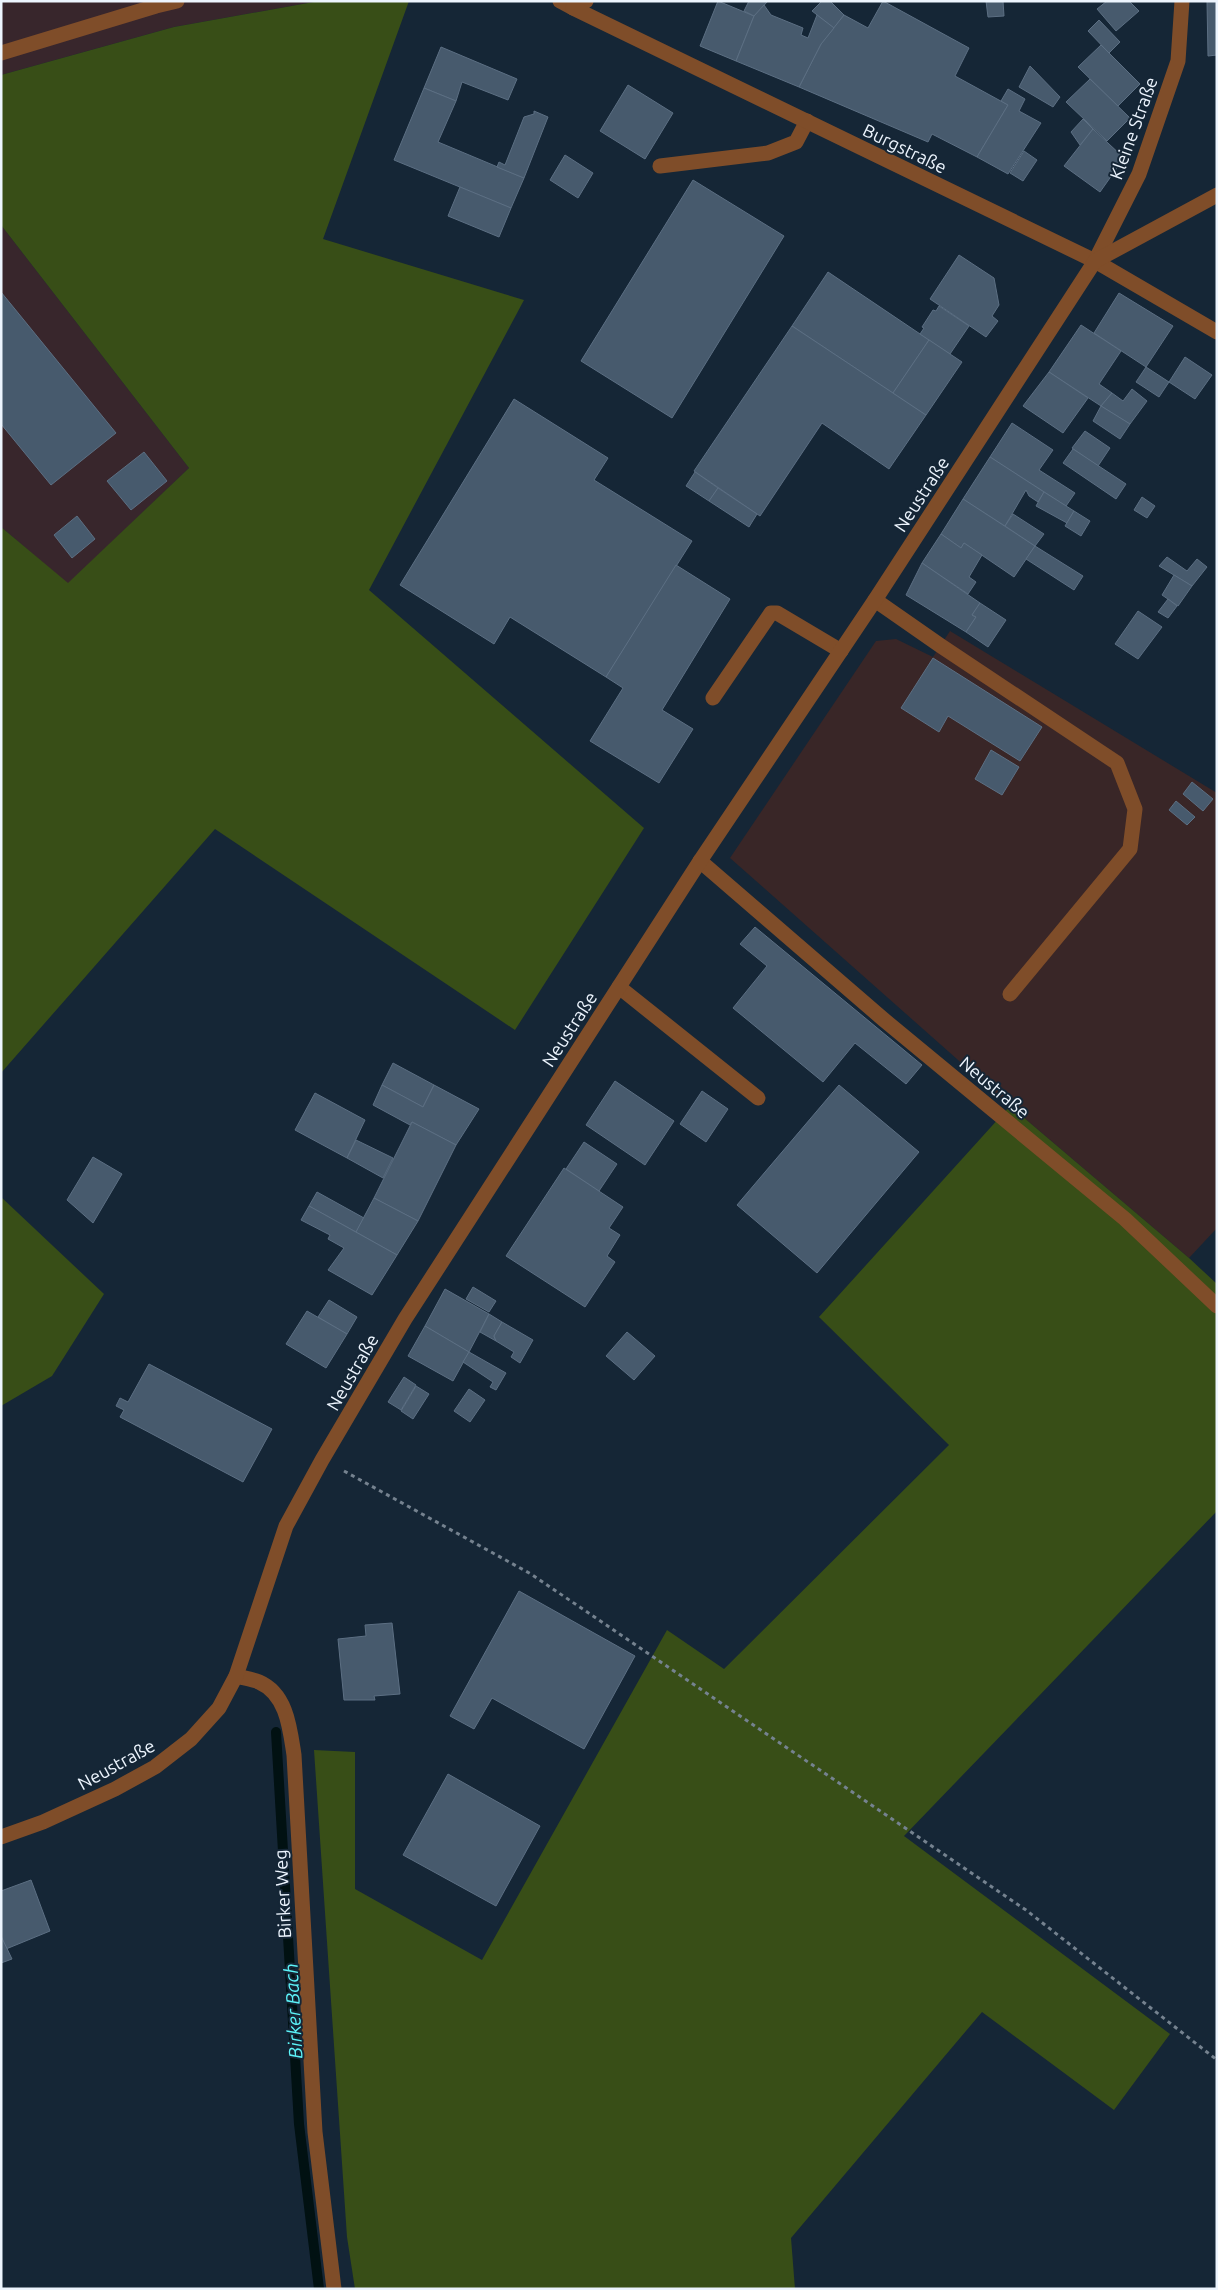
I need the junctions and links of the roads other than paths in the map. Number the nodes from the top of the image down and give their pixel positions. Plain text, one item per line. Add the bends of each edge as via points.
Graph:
1 (177, 1) edge
2 (1182, 1) edge
3 (573, 3) edge
4 (1, 53) edge
5 (807, 121) junction
6 (660, 166) dead end
7 (1217, 195) edge
8 (1095, 261) junction
9 (1217, 332) edge
10 (875, 600) junction
11 (841, 651) junction
12 (714, 698) dead end
13 (700, 861) junction
14 (619, 987) junction
15 (1010, 994) dead end
16 (758, 1098) dead end
17 (1217, 1306) edge
18 (236, 1676) junction
19 (1, 1837) edge
20 (334, 2289) edge

1 - 4 street
2 - 8 street, Kleine Straße via 1178,61 1139,174
3 - 5 street, Burgstraße
5 - 6 street via 796,142 768,153
5 - 8 street, Burgstraße
7 - 8 street, Neustraße
8 - 9 street, Burgstraße
8 - 10 street, Neustraße
10 - 11 street, Neustraße
10 - 15 street via 1117,763 1135,809 1130,849
11 - 12 street via 777,613 771,613
11 - 13 street, Neustraße
13 - 14 street, Neustraße
13 - 17 street, Neustraße via 883,1019 1125,1219
14 - 16 street
14 - 18 street, Neustraße via 405,1319 322,1460 286,1526
18 - 19 street, Neustraße via 220,1708 191,1739 155,1767 43,1822
18 - 20 street, Birker Weg via 260,1682 277,1696 289,1722 294,1755 315,2132

